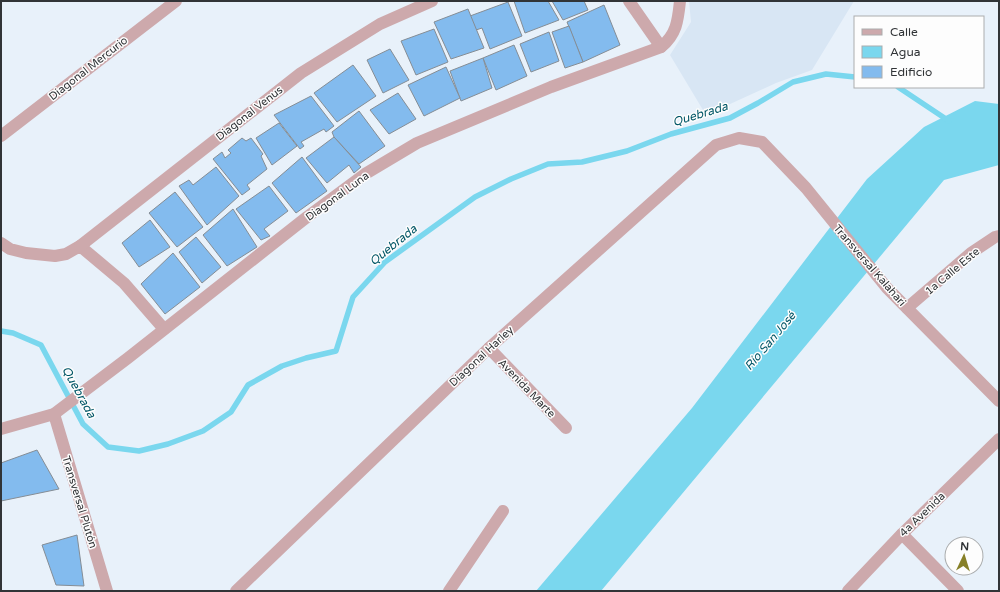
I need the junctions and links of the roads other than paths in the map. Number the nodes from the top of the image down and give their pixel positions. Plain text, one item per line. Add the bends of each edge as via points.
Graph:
1 (176, 1) edge
2 (432, 1) edge
3 (629, 1) edge
4 (680, 1) edge
5 (661, 46) junction
6 (1, 136) edge
7 (739, 138) joint
8 (999, 236) edge
9 (1, 242) edge
10 (80, 246) junction
11 (907, 308) junction
12 (164, 329) junction
13 (488, 348) junction
14 (999, 402) edge
15 (57, 411) junction
16 (566, 428) dead end
17 (1, 429) edge
18 (999, 439) edge
19 (503, 511) dead end
20 (902, 534) junction
21 (107, 591) edge
22 (236, 591) edge
23 (449, 591) edge
24 (848, 591) edge
25 (958, 591) edge

1 - 6 street, Diagonal Mercurio
2 - 10 street, Diagonal Venus via 380,24 301,73
3 - 5 street
4 - 5 street via 677,23 670,40
5 - 12 street, Diagonal Luna via 551,87 417,143 365,174
7 - 11 street, Transversal Kalahari via 762,142 806,188 887,288
7 - 13 street, Diagonal Harley via 716,145
8 - 11 street, 1a Calle Este via 971,253
9 - 10 street via 10,249 55,256 66,254
10 - 12 street via 124,283
11 - 14 street, Transversal Kalahari
12 - 15 street, Diagonal Luna
13 - 16 street, Avenida Marte
13 - 22 street, Diagonal Harley
15 - 17 street
15 - 21 street, Transversal Plutón
18 - 20 street, 4a Avenida
19 - 23 street
20 - 24 street, 4a Avenida
20 - 25 street

